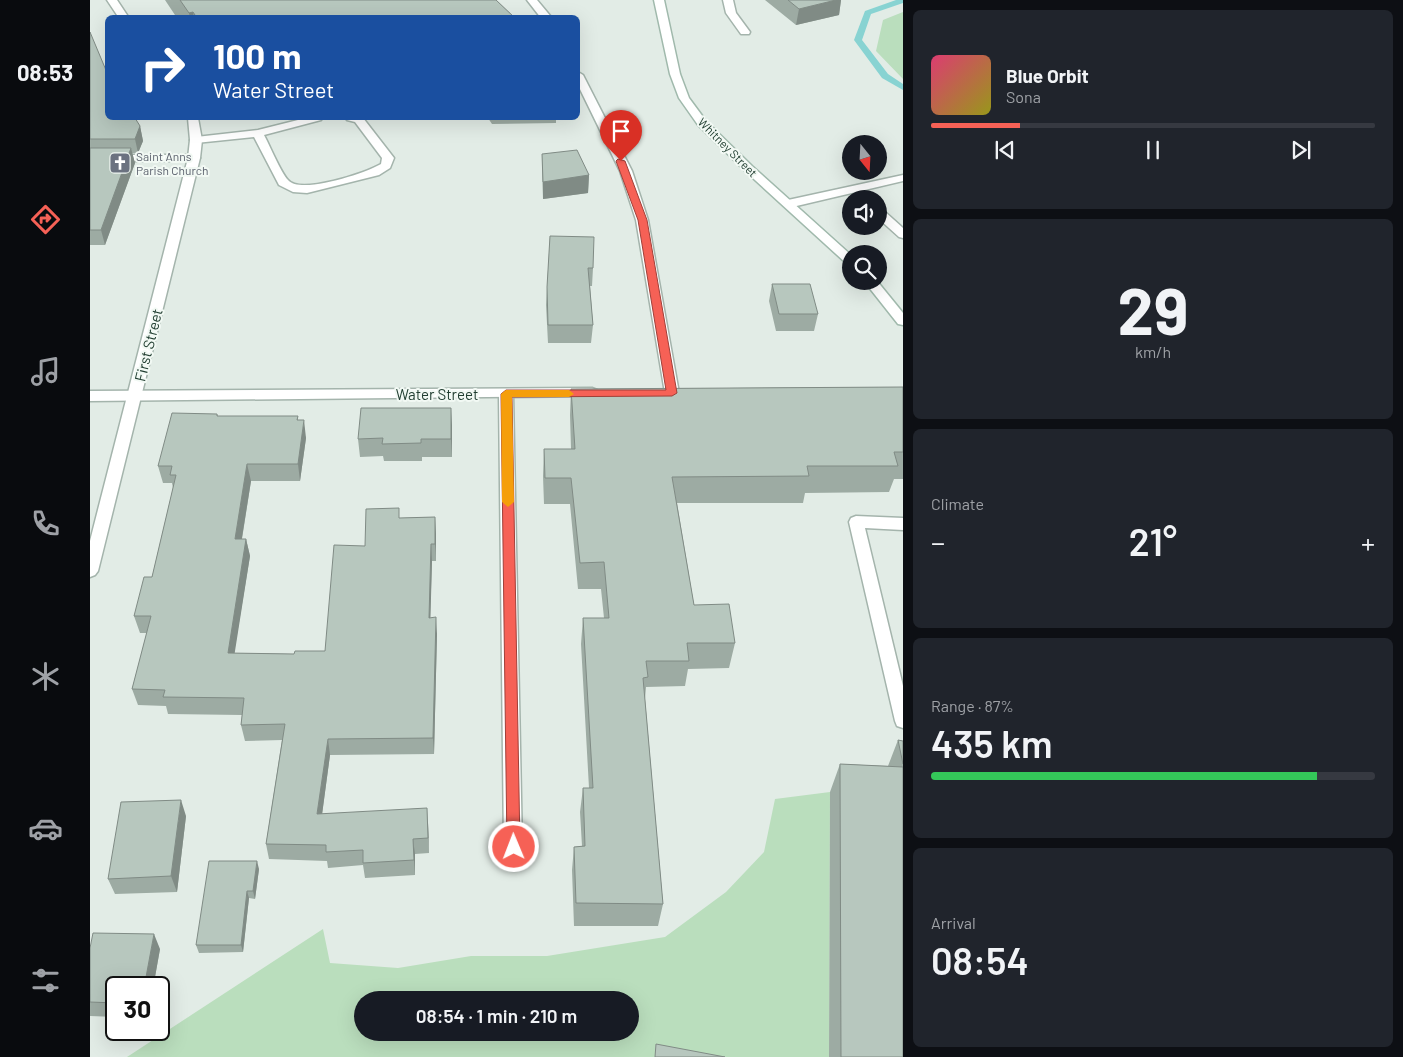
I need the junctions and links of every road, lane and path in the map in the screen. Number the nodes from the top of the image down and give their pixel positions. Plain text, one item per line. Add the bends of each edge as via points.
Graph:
1 (112, 0) edge
2 (532, 0) edge
3 (659, 0) edge
4 (728, 0) edge
5 (122, 15) edge
6 (544, 15) edge
7 (745, 32) dead end
8 (580, 79) edge
9 (193, 120) edge
10 (309, 120) edge
11 (359, 120) edge
12 (258, 132) junction
13 (196, 140) junction
14 (90, 158) edge
15 (194, 158) junction
16 (903, 178) edge
17 (852, 189) joint
18 (788, 204) junction
19 (887, 220) edge
20 (903, 234) edge
21 (842, 253) edge
22 (877, 290) edge
23 (903, 321) edge
24 (602, 393) edge
25 (672, 393) edge
26 (506, 394) junction
27 (90, 396) edge
28 (135, 396) junction
29 (903, 524) edge
30 (90, 571) edge
31 (903, 721) edge
32 (514, 847) dead end

1 - 5 street
2 - 6 street
3 - 18 street, Whitney Street via 674,74 684,98 702,123
4 - 7 street via 730,13
8 - 25 street via 626,171 642,220
9 - 13 street, First Street
10 - 12 street
11 - 12 street via 388,158 386,166 375,173 307,190 292,189 283,184
12 - 13 street
13 - 15 street, First Street
14 - 15 street
15 - 28 street, First Street
16 - 17 street
17 - 18 street
18 - 21 street, Whitney Street
19 - 20 street
22 - 23 street
24 - 26 street, Water Street
26 - 28 street, Water Street
26 - 32 street
27 - 28 street, Water Street
28 - 30 street, First Street
29 - 31 street via 856,522

